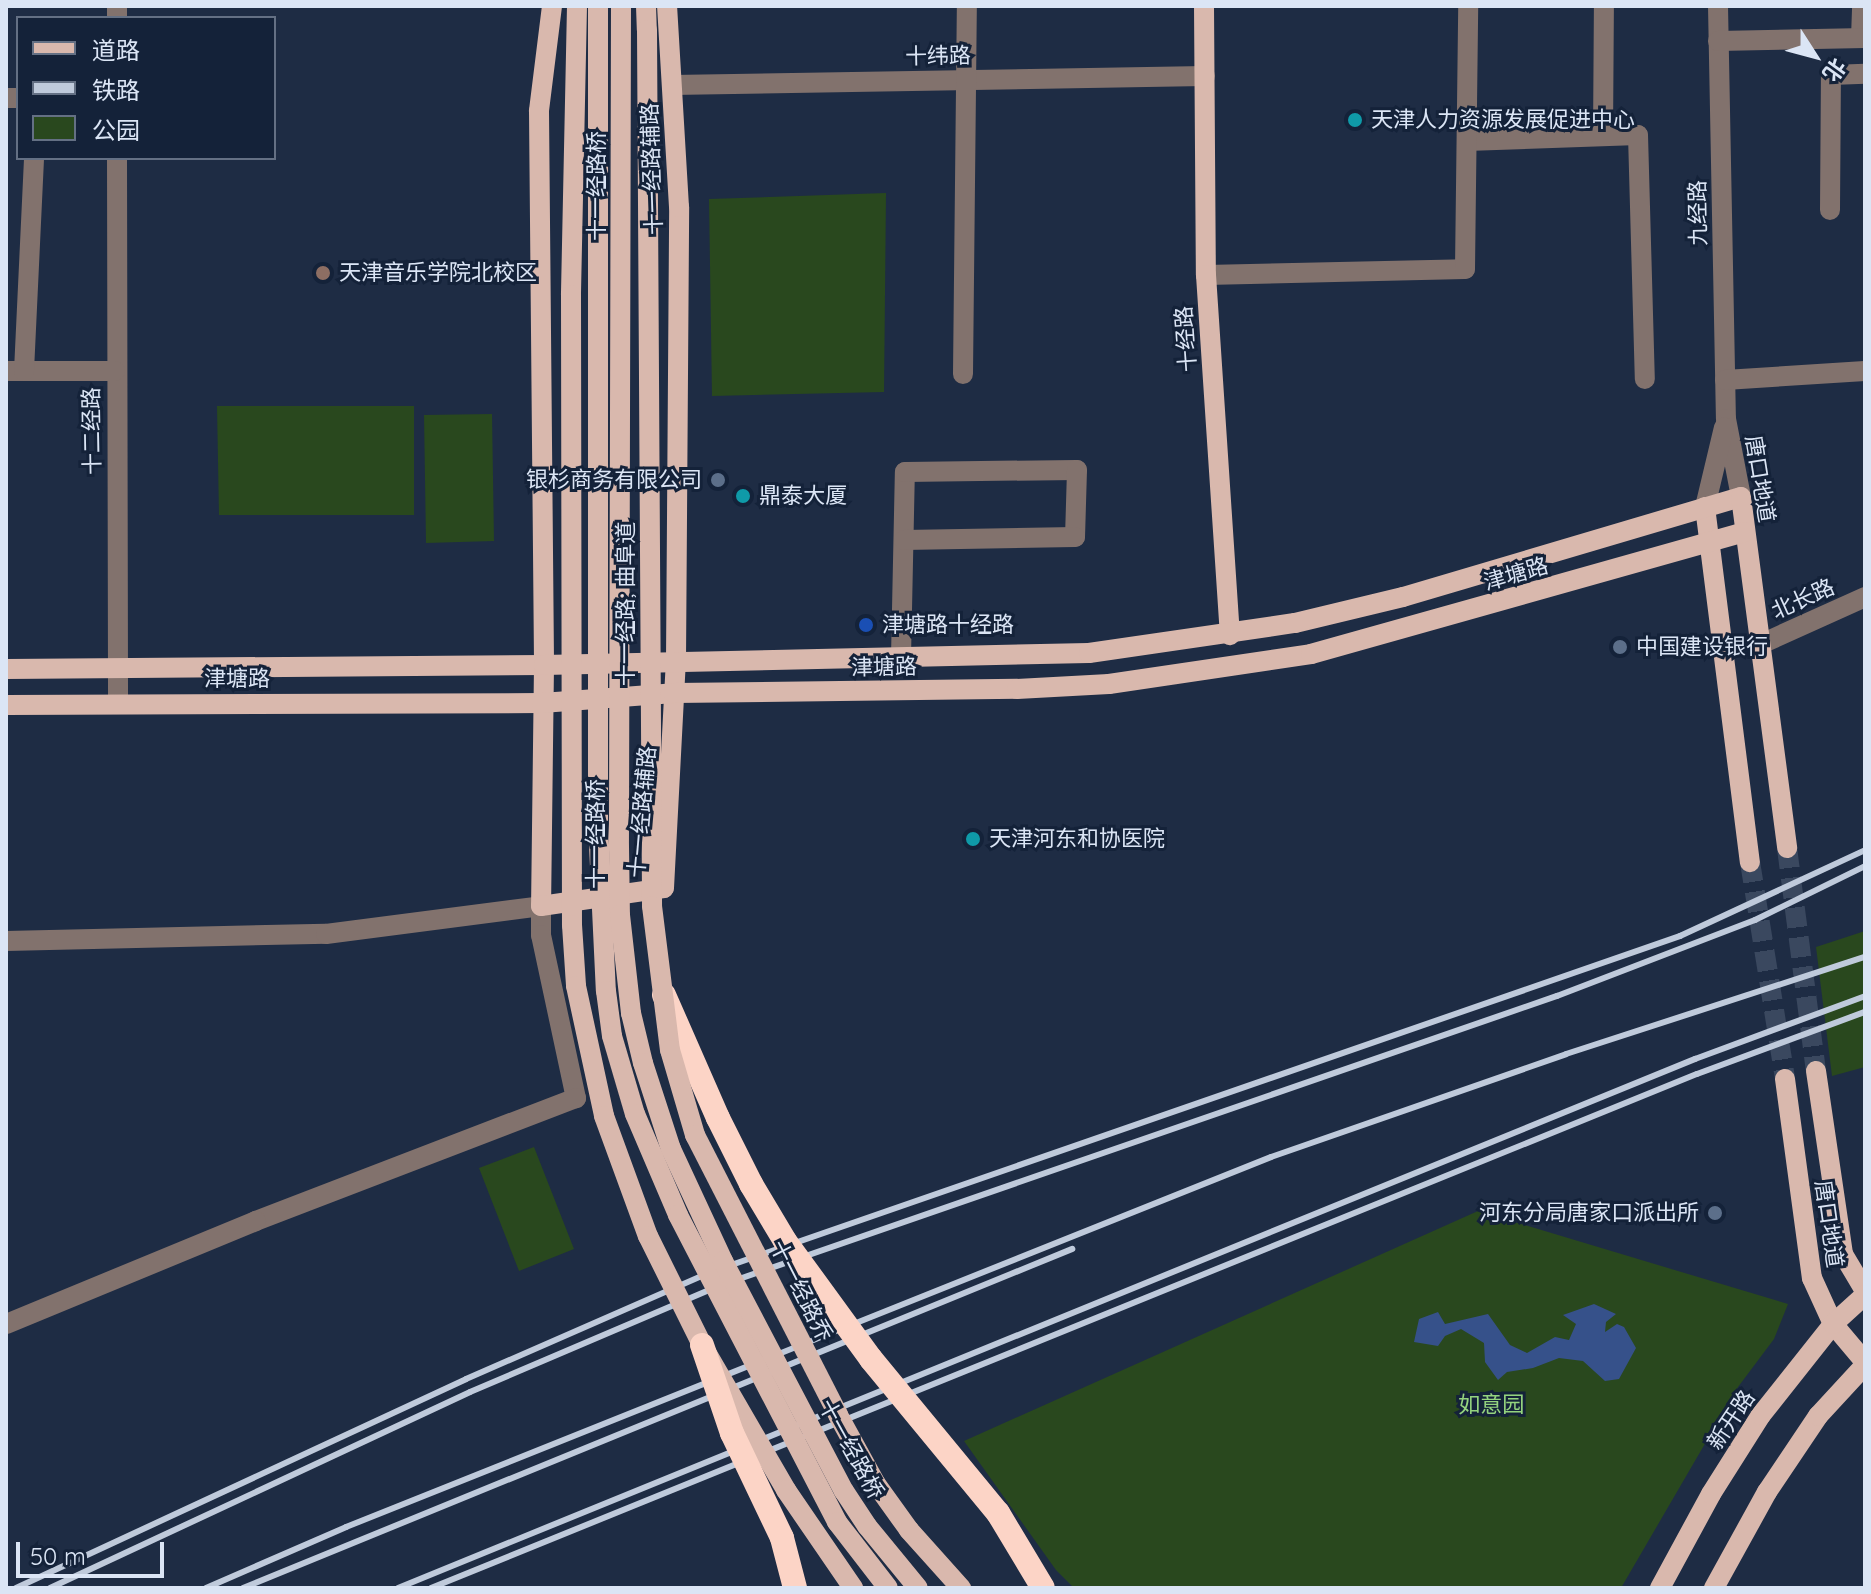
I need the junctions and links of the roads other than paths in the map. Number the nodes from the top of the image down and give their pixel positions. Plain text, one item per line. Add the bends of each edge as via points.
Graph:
1 (552, 6) edge
2 (577, 6) edge
3 (598, 6) edge
4 (621, 6) edge
5 (646, 6) edge
6 (667, 6) edge
7 (967, 6) edge
8 (1204, 6) edge
9 (1468, 6) edge
10 (1604, 6) edge
11 (1718, 6) edge
12 (1862, 6) edge
13 (1830, 38) junction
14 (1863, 38) edge
15 (1718, 41) junction
16 (1865, 74) edge
17 (1831, 75) junction
18 (1205, 76) junction
19 (967, 79) junction
20 (672, 85) junction
21 (1603, 136) junction
22 (1467, 141) junction
23 (34, 160) edge
24 (117, 160) edge
25 (1830, 210) dead end
26 (1206, 275) junction
27 (15, 371) edge
28 (115, 371) junction
29 (1865, 371) edge
30 (963, 374) dead end
31 (1645, 379) dead end
32 (1725, 380) junction
33 (1726, 419) junction
34 (1741, 497) junction
35 (1705, 507) junction
36 (1744, 532) junction
37 (904, 540) junction
38 (1709, 543) junction
39 (1865, 597) edge
40 (1230, 635) junction
41 (1761, 644) junction
42 (901, 657) junction
43 (676, 661) junction
44 (544, 665) junction
45 (118, 667) junction
46 (1232, 668) junction
47 (6, 669) edge
48 (674, 693) junction
49 (118, 703) junction
50 (542, 703) junction
51 (6, 705) edge
52 (1787, 848) tunnel mouth
53 (1750, 862) tunnel mouth
54 (541, 906) junction
55 (6, 941) edge
56 (660, 985) junction
57 (1816, 1071) tunnel mouth
58 (1785, 1079) tunnel mouth
59 (1865, 1293) edge
60 (6, 1324) edge
61 (1833, 1324) junction
62 (702, 1345) junction
63 (1865, 1364) edge
64 (795, 1588) edge
65 (853, 1588) edge
66 (888, 1588) edge
67 (918, 1588) edge
68 (961, 1588) edge
69 (1043, 1588) edge
70 (1660, 1588) edge
71 (1714, 1588) edge

1 - 44 main road via 539,111
2 - 62 main road, 十一经路桥, bridge via 571,491 576,986 604,1116 624,1179
3 - 66 main road, 十一经路桥, bridge via 598,824 612,1036 635,1114 678,1215 837,1522
4 - 67 main road, 十一经路桥, bridge via 619,847 631,1013 671,1149 723,1261 844,1491
5 - 56 main road, 十一经路; 曲阜道, bridge via 652,906
6 - 20 main road, 十一经路辅路
7 - 19 street
8 - 18 main road, 十经路
9 - 22 street
10 - 21 street
11 - 15 street, 九经路
12 - 14 street
13 - 14 street
13 - 15 street
13 - 17 street
15 - 32 street, 九经路
16 - 17 street
17 - 25 street
18 - 19 street, 十纬路
18 - 26 main road, 十经路
19 - 20 street, 十纬路
19 - 30 street
20 - 43 main road, 十一经路辅路 via 679,207
21 - 22 street
21 - 31 street via 1638,135
22 - 26 street via 1465,269
23 - 27 street
24 - 28 street, 十二经路
26 - 40 main road, 十经路
27 - 28 street
28 - 45 street, 十二经路
29 - 32 street
32 - 33 street, 九经路
33 - 34 street, 唐口地道
33 - 35 street, 唐口地道
34 - 35 main road, 津塘路
34 - 36 main road, 唐口地道
35 - 38 main road, 唐口地道
35 - 40 main road, 津塘路 via 1403,597
36 - 38 main road, 津塘路
36 - 41 main road, 唐口地道
37 - 37 street via 905,472 1077,470 1075,537
37 - 42 street
38 - 46 main road, 津塘路 via 1410,629
38 - 53 main road, 唐口地道
39 - 41 street, 北长路
40 - 42 main road, 津塘路 via 1089,653
40 - 46 street, 十经路
41 - 52 main road, 唐口地道
42 - 43 main road, 津塘路
43 - 44 main road, 津塘路
43 - 48 main road, 十一经路辅路
44 - 45 main road, 津塘路
44 - 50 main road
45 - 47 main road, 津塘路
45 - 49 street, 十二经路
46 - 48 main road, 津塘路 via 1042,688
48 - 50 main road, 津塘路
48 - 54 main road, 十一经路辅路 via 664,888
49 - 50 main road, 津塘路
49 - 51 main road, 津塘路
50 - 54 main road
54 - 55 street via 326,934
54 - 60 street via 541,935 576,1098
56 - 68 main road, 十一经路乔, bridge via 683,1101 721,1189 876,1484
56 - 69 highway, bridge via 744,1171 785,1241 871,1359 998,1513
57 - 59 main road, 唐口地道 via 1843,1254
58 - 61 main road, 唐口地道 via 1812,1278
59 - 61 main road, 新开路
61 - 63 main road, 唐口地道
61 - 70 main road, 新开路 via 1761,1415
62 - 64 highway, bridge via 732,1433 782,1538
62 - 65 main road, 十一经路桥, bridge via 786,1490
63 - 71 main road via 1818,1416 1767,1492

